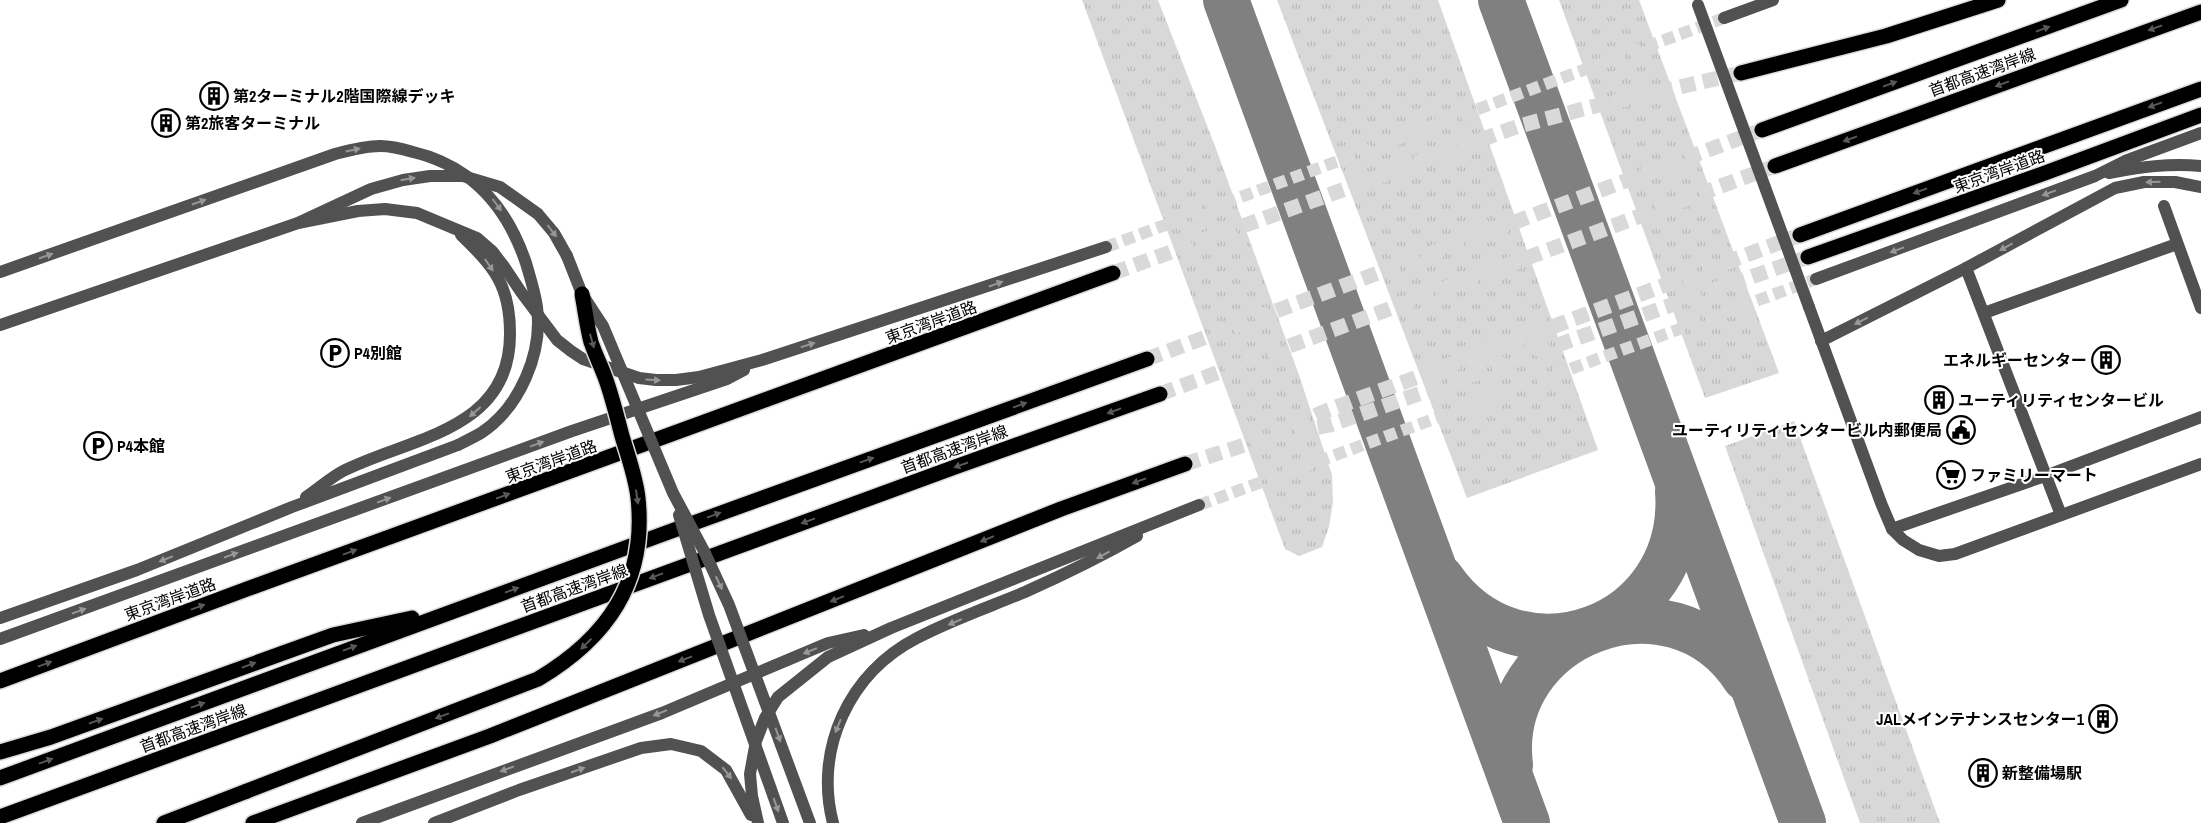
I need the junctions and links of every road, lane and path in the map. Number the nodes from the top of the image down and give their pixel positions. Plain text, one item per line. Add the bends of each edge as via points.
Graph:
1 (1774, 0) edge
2 (1998, 0) edge
3 (2121, 0) edge
4 (1697, 2) edge
5 (2201, 12) edge
6 (1724, 18) tunnel mouth
7 (1741, 73) tunnel mouth
8 (2201, 89) edge
9 (2201, 115) edge
10 (1762, 130) tunnel mouth
11 (2201, 132) edge
12 (1775, 166) tunnel mouth
13 (2201, 166) edge
14 (2095, 176) junction
15 (2201, 187) edge
16 (2164, 206) dead end
17 (298, 222) junction
18 (456, 230) junction
19 (1800, 236) tunnel mouth
20 (2177, 244) junction
21 (1106, 247) tunnel mouth
22 (1808, 257) tunnel mouth
23 (1966, 268) junction
24 (0, 272) edge
25 (1113, 273) tunnel mouth
26 (1816, 280) tunnel mouth
27 (582, 294) junction
28 (2201, 308) edge
29 (1984, 313) junction
30 (0, 325) edge
31 (1821, 341) junction
32 (1147, 359) tunnel mouth
33 (762, 360) junction
34 (1160, 394) tunnel mouth
35 (2201, 417) edge
36 (1185, 464) tunnel mouth
37 (2201, 464) edge
38 (2045, 476) junction
39 (673, 493) junction
40 (1199, 505) tunnel mouth
41 (292, 507) junction
42 (1176, 515) junction
43 (2061, 515) junction
44 (1892, 529) junction
45 (467, 607) junction
46 (0, 618) edge
47 (891, 628) junction
48 (0, 639) edge
49 (0, 681) edge
50 (0, 752) edge
51 (0, 778) edge
52 (0, 817) edge
53 (164, 823) edge
54 (252, 823) edge
55 (362, 823) edge
56 (434, 823) edge
57 (756, 823) edge
58 (783, 823) edge
59 (810, 823) edge
60 (833, 823) edge

1 - 6 street
2 - 7 highway via 1886,36
10 -> 3 highway, 首都高速湾岸線
4 - 31 street, bridge
5 -> 12 highway, 首都高速湾岸線
8 -> 19 highway
9 - 22 highway, 東京湾岸道路
11 - 14 street
13 - 14 street via 2156,165
14 -> 26 street
15 -> 23 street via 2175,182 2144,182 2115,188
16 - 20 street
17 - 18 street via 385,209 417,213
17 -> 27 street, bridge via 370,188 430,176 463,176 500,187 538,214 567,256
17 - 30 street
18 -> 33 street via 477,238 492,251 557,340 583,359 638,378 656,380 699,377
18 -> 41 street via 483,256 506,294 510,347 504,372 488,400 469,417 448,428 342,472
20 - 28 street
20 - 29 street
33 -> 21 street
23 - 29 street
23 -> 31 street
24 -> 41 street, bridge via 357,148 381,146 430,156 454,167 476,183 496,202 513,229 537,307 535,352 514,398 482,432 458,445
49 -> 25 highway, 東京湾岸道路
27 - 39 street, bridge via 603,326
27 -> 53 highway, bridge via 591,342 606,379 638,497 640,526 630,580 601,629 563,664 538,679
29 - 38 street
31 - 44 street
45 -> 32 highway, 首都高速湾岸線
48 -> 33 street via 572,431 727,379
34 -> 52 highway, 首都高速湾岸線
35 - 38 street
36 -> 54 highway via 1060,509 490,736
37 - 43 street
38 - 43 street
38 - 44 street
39 -> 58 street, bridge via 709,615
39 -> 59 street, bridge via 729,605
40 - 42 street
41 -> 46 street via 137,570
42 - 47 street
42 -> 60 street via 1096,559 916,638 874,670 848,702 832,741 827,790
43 - 44 street via 1955,554 1938,556 1919,550
50 -> 45 highway via 51,737 333,634
51 -> 45 highway, 首都高速湾岸線
47 -> 55 street via 828,643 662,713
47 - 57 street via 828,657 778,697 756,742 750,774
56 -> 57 street via 520,790 658,744 701,752 726,770

